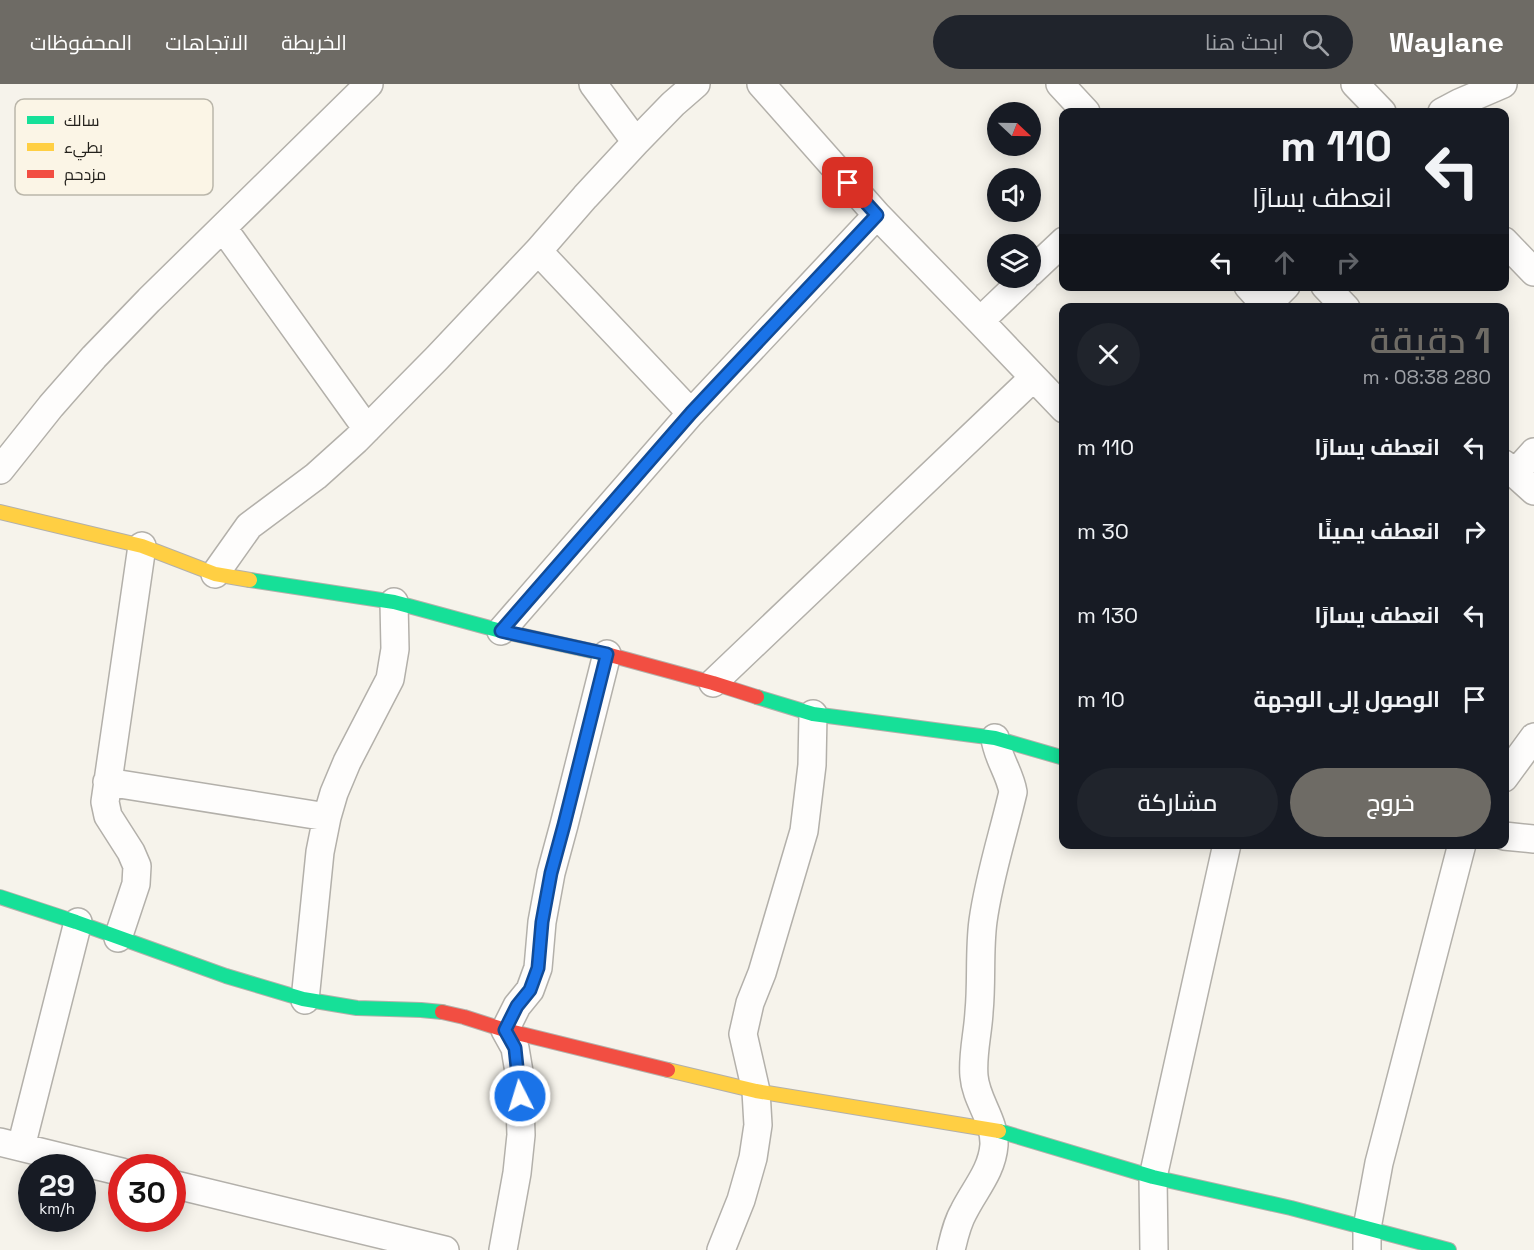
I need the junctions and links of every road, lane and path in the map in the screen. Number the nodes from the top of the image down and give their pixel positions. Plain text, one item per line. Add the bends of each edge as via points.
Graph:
1 (369, 84) edge
2 (593, 84) edge
3 (696, 84) edge
4 (761, 84) edge
5 (1060, 84) edge
6 (1355, 84) edge
7 (1503, 84) edge
8 (1082, 108) edge
9 (1378, 108) edge
10 (1450, 108) edge
11 (636, 142) junction
12 (877, 215) junction
13 (223, 228) junction
14 (1059, 246) edge
15 (1509, 246) edge
16 (538, 251) junction
17 (1041, 263) edge
18 (1534, 272) edge
19 (1015, 288) edge
20 (1277, 291) edge
21 (1330, 291) edge
22 (1260, 300) edge
23 (1341, 303) edge
24 (980, 321) junction
25 (1033, 378) junction
26 (1059, 404) edge
27 (691, 413) junction
28 (368, 429) junction
29 (1534, 452) edge
30 (0, 470) edge
31 (1518, 476) edge
32 (0, 512) edge
33 (142, 546) junction
34 (215, 574) junction
35 (394, 602) junction
36 (501, 631) junction
37 (607, 654) junction
38 (713, 683) junction
39 (813, 714) junction
40 (1534, 737) edge
41 (995, 738) junction
42 (1059, 757) edge
43 (1509, 771) edge
44 (107, 782) junction
45 (327, 818) junction
46 (1509, 836) edge
47 (1534, 839) edge
48 (1226, 849) edge
49 (1461, 849) edge
50 (0, 897) edge
51 (78, 922) junction
52 (118, 938) junction
53 (305, 1000) junction
54 (505, 1030) junction
55 (756, 1091) junction
56 (993, 1130) junction
57 (11, 1145) edge
58 (108, 1169) edge
59 (1154, 1177) junction
60 (186, 1187) edge
61 (1367, 1239) edge
62 (445, 1250) edge
63 (503, 1250) edge
64 (721, 1250) edge
65 (951, 1250) edge
66 (1154, 1250) edge
67 (1449, 1250) edge

1 - 13 street
2 - 11 street
3 - 11 street
4 - 12 street
5 - 8 street
6 - 9 street
7 - 10 street
11 - 16 street
12 - 24 street
12 - 27 street
13 - 28 street
13 - 30 street via 94,357
14 - 17 street
15 - 18 street
16 - 27 street
16 - 28 street
19 - 24 street
20 - 22 street
21 - 23 street
24 - 25 street
25 - 26 street
25 - 38 street
27 - 36 street
28 - 34 street via 316,477 249,526
29 - 31 street
32 - 33 street
33 - 34 street
33 - 44 street
34 - 35 street
35 - 36 street
35 - 45 street via 395,649 390,679 347,762
36 - 37 street
37 - 38 street
37 - 54 street via 551,873 538,968 530,990
38 - 39 street
39 - 41 street
39 - 55 street via 804,831 743,1034
40 - 43 street
41 - 42 street
41 - 56 street via 1013,792 983,922 974,1076
44 - 45 street
44 - 52 street via 108,816 137,866 136,884
45 - 53 street
46 - 47 street
48 - 59 street
49 - 61 street via 1378,1163
50 - 51 street
51 - 52 street
51 - 57 street
52 - 53 street
53 - 54 street via 354,1008 439,1012
54 - 55 street
54 - 63 street via 515,1048 519,1072 521,1135
55 - 56 street
55 - 64 street via 758,1125 753,1158
56 - 59 street
56 - 65 street via 991,1165 963,1212
57 - 58 street
59 - 61 street via 1292,1208
59 - 66 street
60 - 62 street
61 - 67 street

